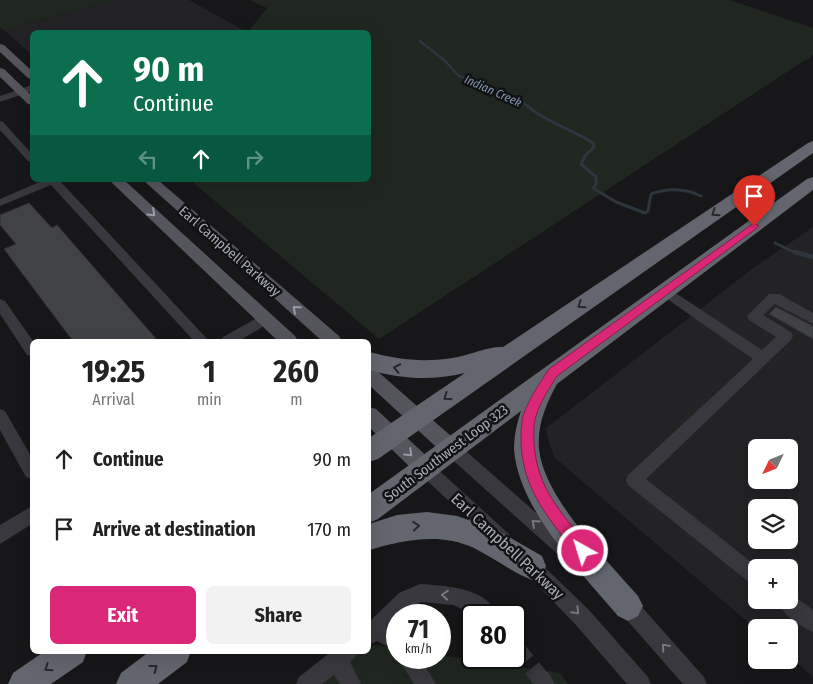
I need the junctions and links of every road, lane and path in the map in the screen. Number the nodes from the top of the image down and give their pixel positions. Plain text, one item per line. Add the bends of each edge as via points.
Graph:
1 (0, 48) edge
2 (0, 71) edge
3 (30, 74) edge
4 (27, 90) edge
5 (0, 99) edge
6 (0, 124) edge
7 (813, 146) edge
8 (813, 152) edge
9 (30, 157) edge
10 (813, 172) edge
11 (49, 182) edge
12 (56, 182) edge
13 (118, 182) edge
14 (152, 182) edge
15 (813, 182) edge
16 (0, 203) edge
17 (665, 291) junction
18 (0, 304) edge
19 (264, 319) junction
20 (813, 319) edge
21 (200, 339) edge
22 (231, 339) edge
23 (287, 339) edge
24 (331, 339) edge
25 (30, 348) edge
26 (513, 352) junction
27 (762, 357) junction
28 (371, 362) edge
29 (553, 372) junction
30 (371, 376) edge
31 (0, 416) edge
32 (371, 417) edge
33 (417, 418) junction
34 (392, 437) junction
35 (371, 450) edge
36 (453, 450) junction
37 (30, 468) edge
38 (426, 469) junction
39 (371, 509) edge
40 (30, 515) edge
41 (0, 535) edge
42 (371, 536) edge
43 (532, 566) junction
44 (748, 571) edge
45 (475, 604) edge
46 (628, 606) junction
47 (796, 609) edge
48 (813, 622) edge
49 (371, 633) edge
50 (386, 637) edge
51 (68, 654) edge
52 (172, 654) edge
53 (342, 656) edge
54 (416, 669) edge
55 (24, 684) edge
56 (132, 684) edge
57 (306, 684) edge
58 (352, 684) edge
59 (426, 684) edge
60 (641, 684) edge
61 (697, 684) edge

1 - 3 main road
2 - 4 main road
4 - 5 street
6 - 9 street
7 -> 26 highway
8 - 10 highway via 809,163
11 - 16 street
12 - 21 street
13 -> 19 main road, Earl Campbell Parkway
24 -> 14 main road, Earl Campbell Parkway
15 - 17 highway, South Southwest Loop 323
17 - 27 street
17 - 29 highway, South Southwest Loop 323
18 - 25 street
19 - 22 street
19 - 23 main road, Earl Campbell Parkway
20 - 27 street via 774,297 754,316 786,336
26 -> 28 highway via 440,369 397,368
26 -> 33 highway
27 - 44 street via 634,480
29 - 36 highway, South Southwest Loop 323
29 - 46 highway via 530,416 527,441 532,475 560,524
30 - 33 main road
31 - 37 street
32 - 34 main road, Earl Campbell Parkway
33 - 34 highway
33 - 36 main road
34 - 35 highway
34 -> 38 main road, Earl Campbell Parkway
36 - 38 highway, South Southwest Loop 323
46 -> 36 street
38 - 39 highway, South Southwest Loop 323
38 - 43 street, Earl Campbell Parkway
40 - 41 street
42 -> 43 highway via 395,528 441,526 485,539
43 -> 60 street, Earl Campbell Parkway
45 -> 49 street via 453,596 420,594 406,600
61 -> 46 street
47 - 48 street
49 - 50 street
51 -> 55 highway
56 -> 52 highway
53 - 57 street
53 - 58 lane
54 - 59 street

